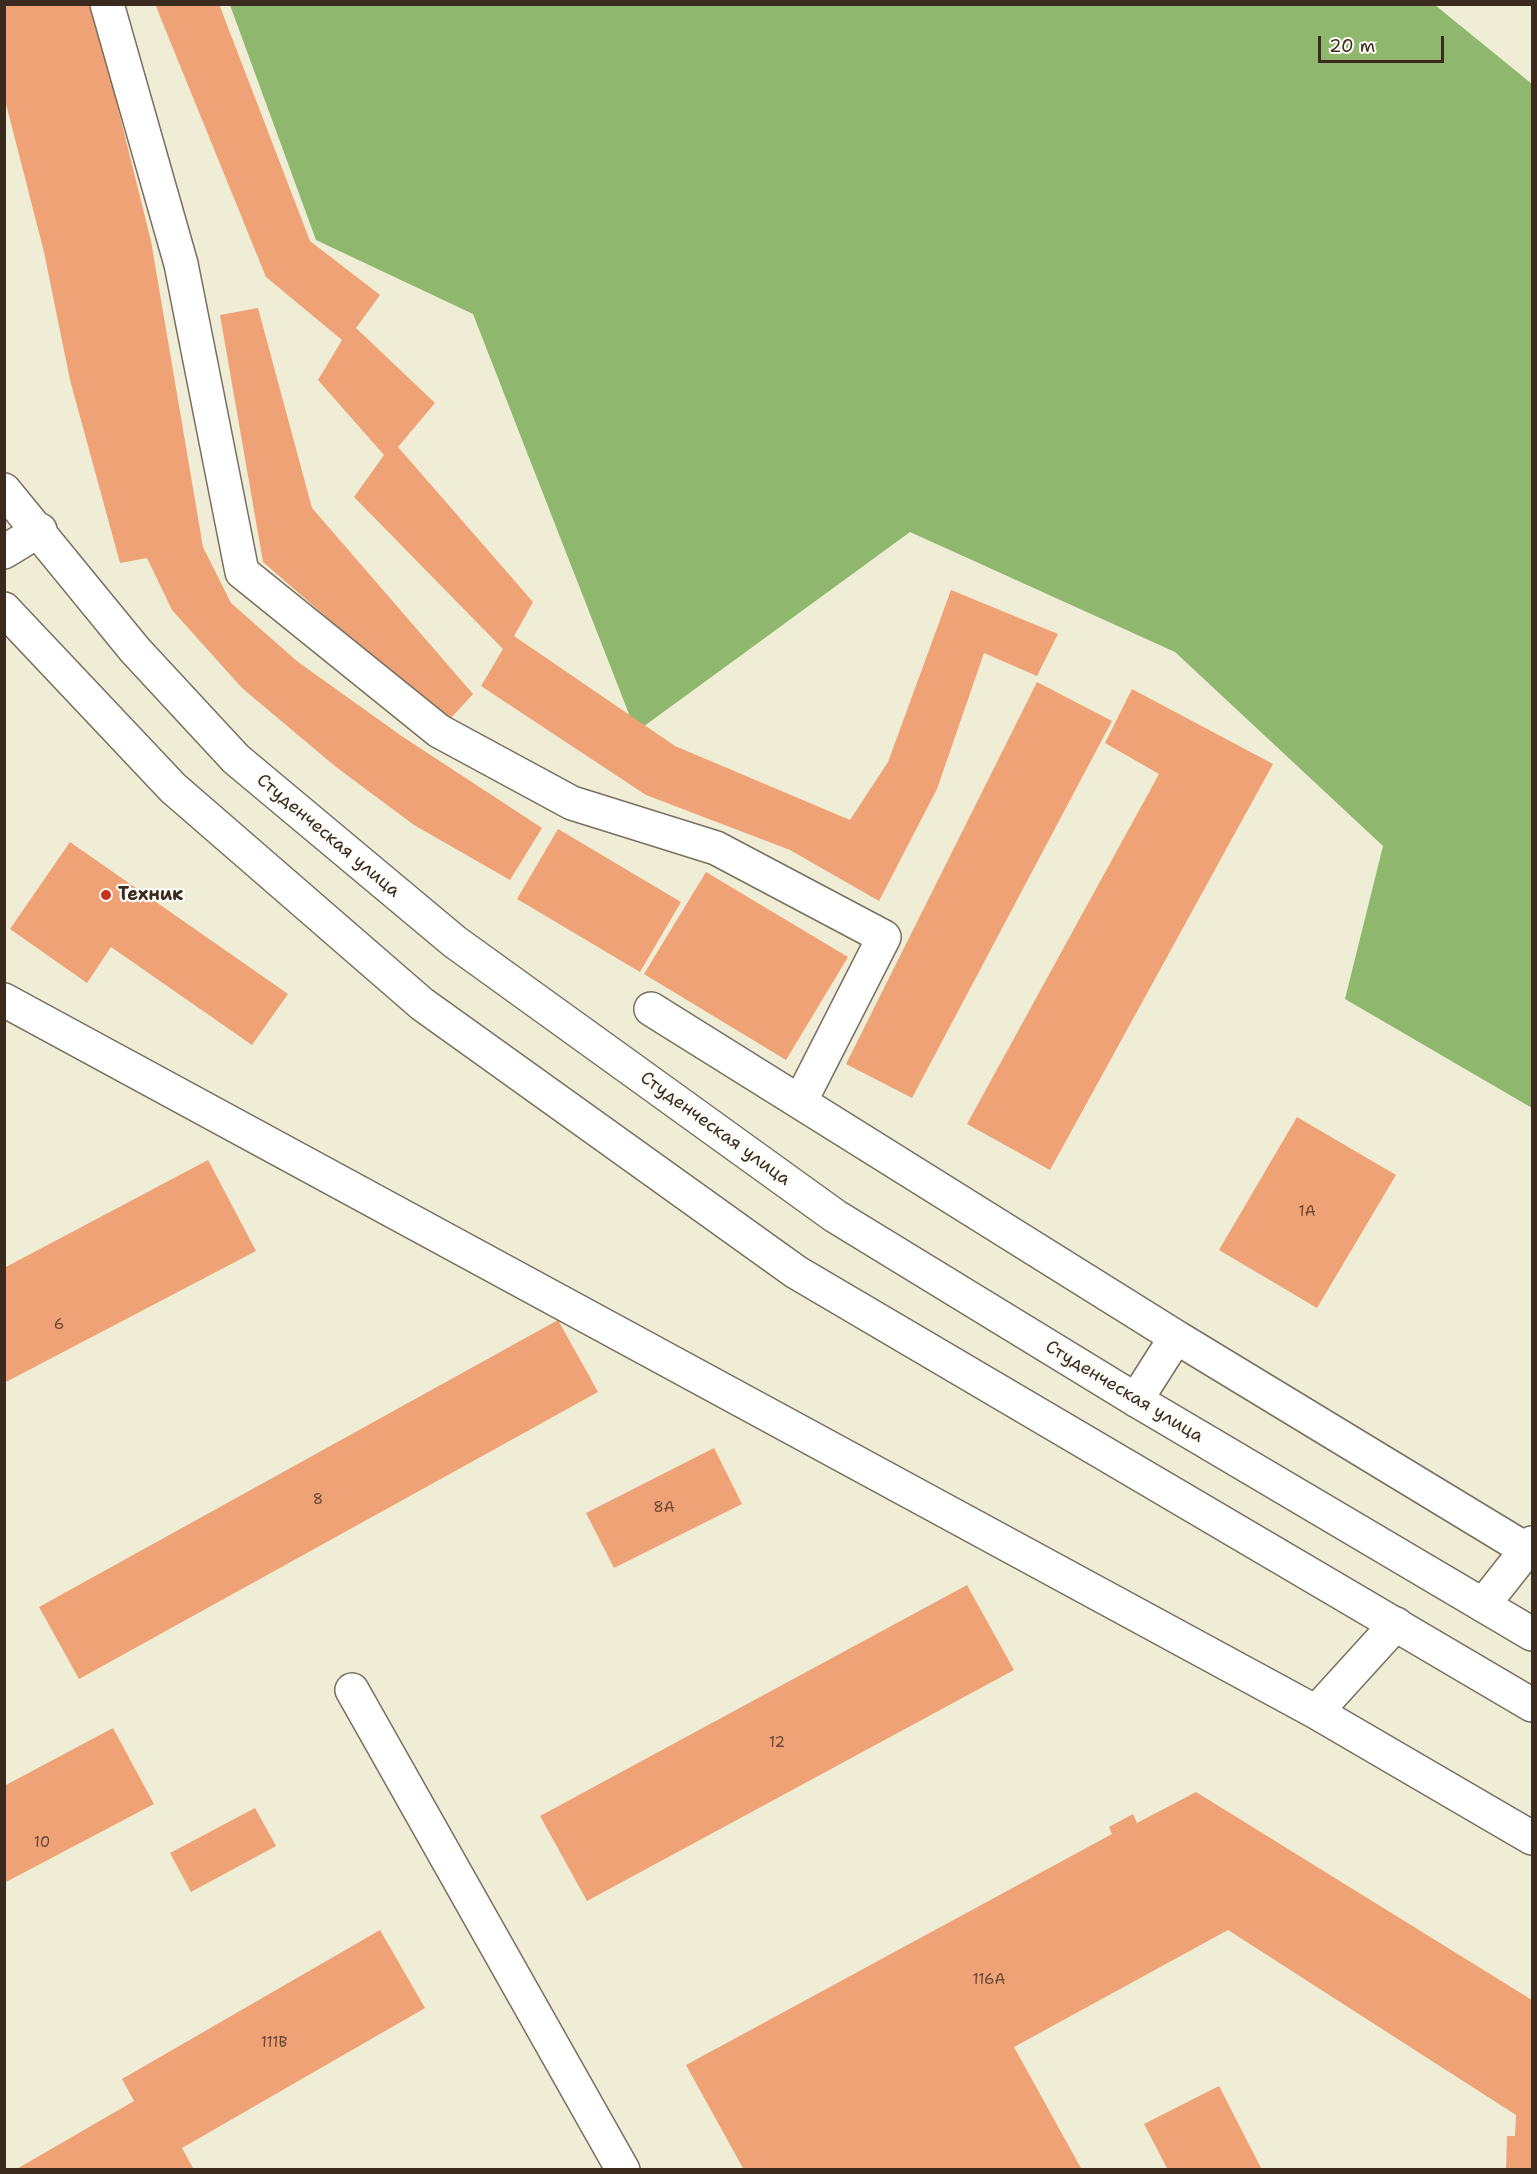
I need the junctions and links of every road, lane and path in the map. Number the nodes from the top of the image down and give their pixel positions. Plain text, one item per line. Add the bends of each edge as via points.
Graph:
1 (107, 4) edge
2 (4, 489) edge
3 (40, 530) junction
4 (4, 552) edge
5 (4, 609) edge
6 (4, 1000) edge
7 (651, 1009) dead end
8 (800, 1102) junction
9 (1176, 1338) junction
10 (1136, 1400) junction
11 (1530, 1546) edge
12 (1483, 1605) junction
13 (1396, 1624) junction
14 (1533, 1634) edge
15 (351, 1690) dead end
16 (1533, 1705) edge
17 (1316, 1712) junction
18 (1533, 1838) edge
19 (623, 2169) edge

1 - 8 main road via 181,264 242,572 439,731 572,803 716,848 884,937
2 - 3 main road, Студенческая улица
3 - 4 main road
3 - 10 main road, Студенческая улица via 135,650 236,759 456,942 835,1216
5 - 13 main road via 173,788 422,1005 796,1272
6 - 17 main road
7 - 8 main road
8 - 9 main road
9 - 10 main road
9 - 11 main road
10 - 12 main road, Студенческая улица
11 - 12 main road
12 - 14 main road, Студенческая улица
13 - 16 main road
13 - 17 main road
15 - 19 main road
17 - 18 main road

